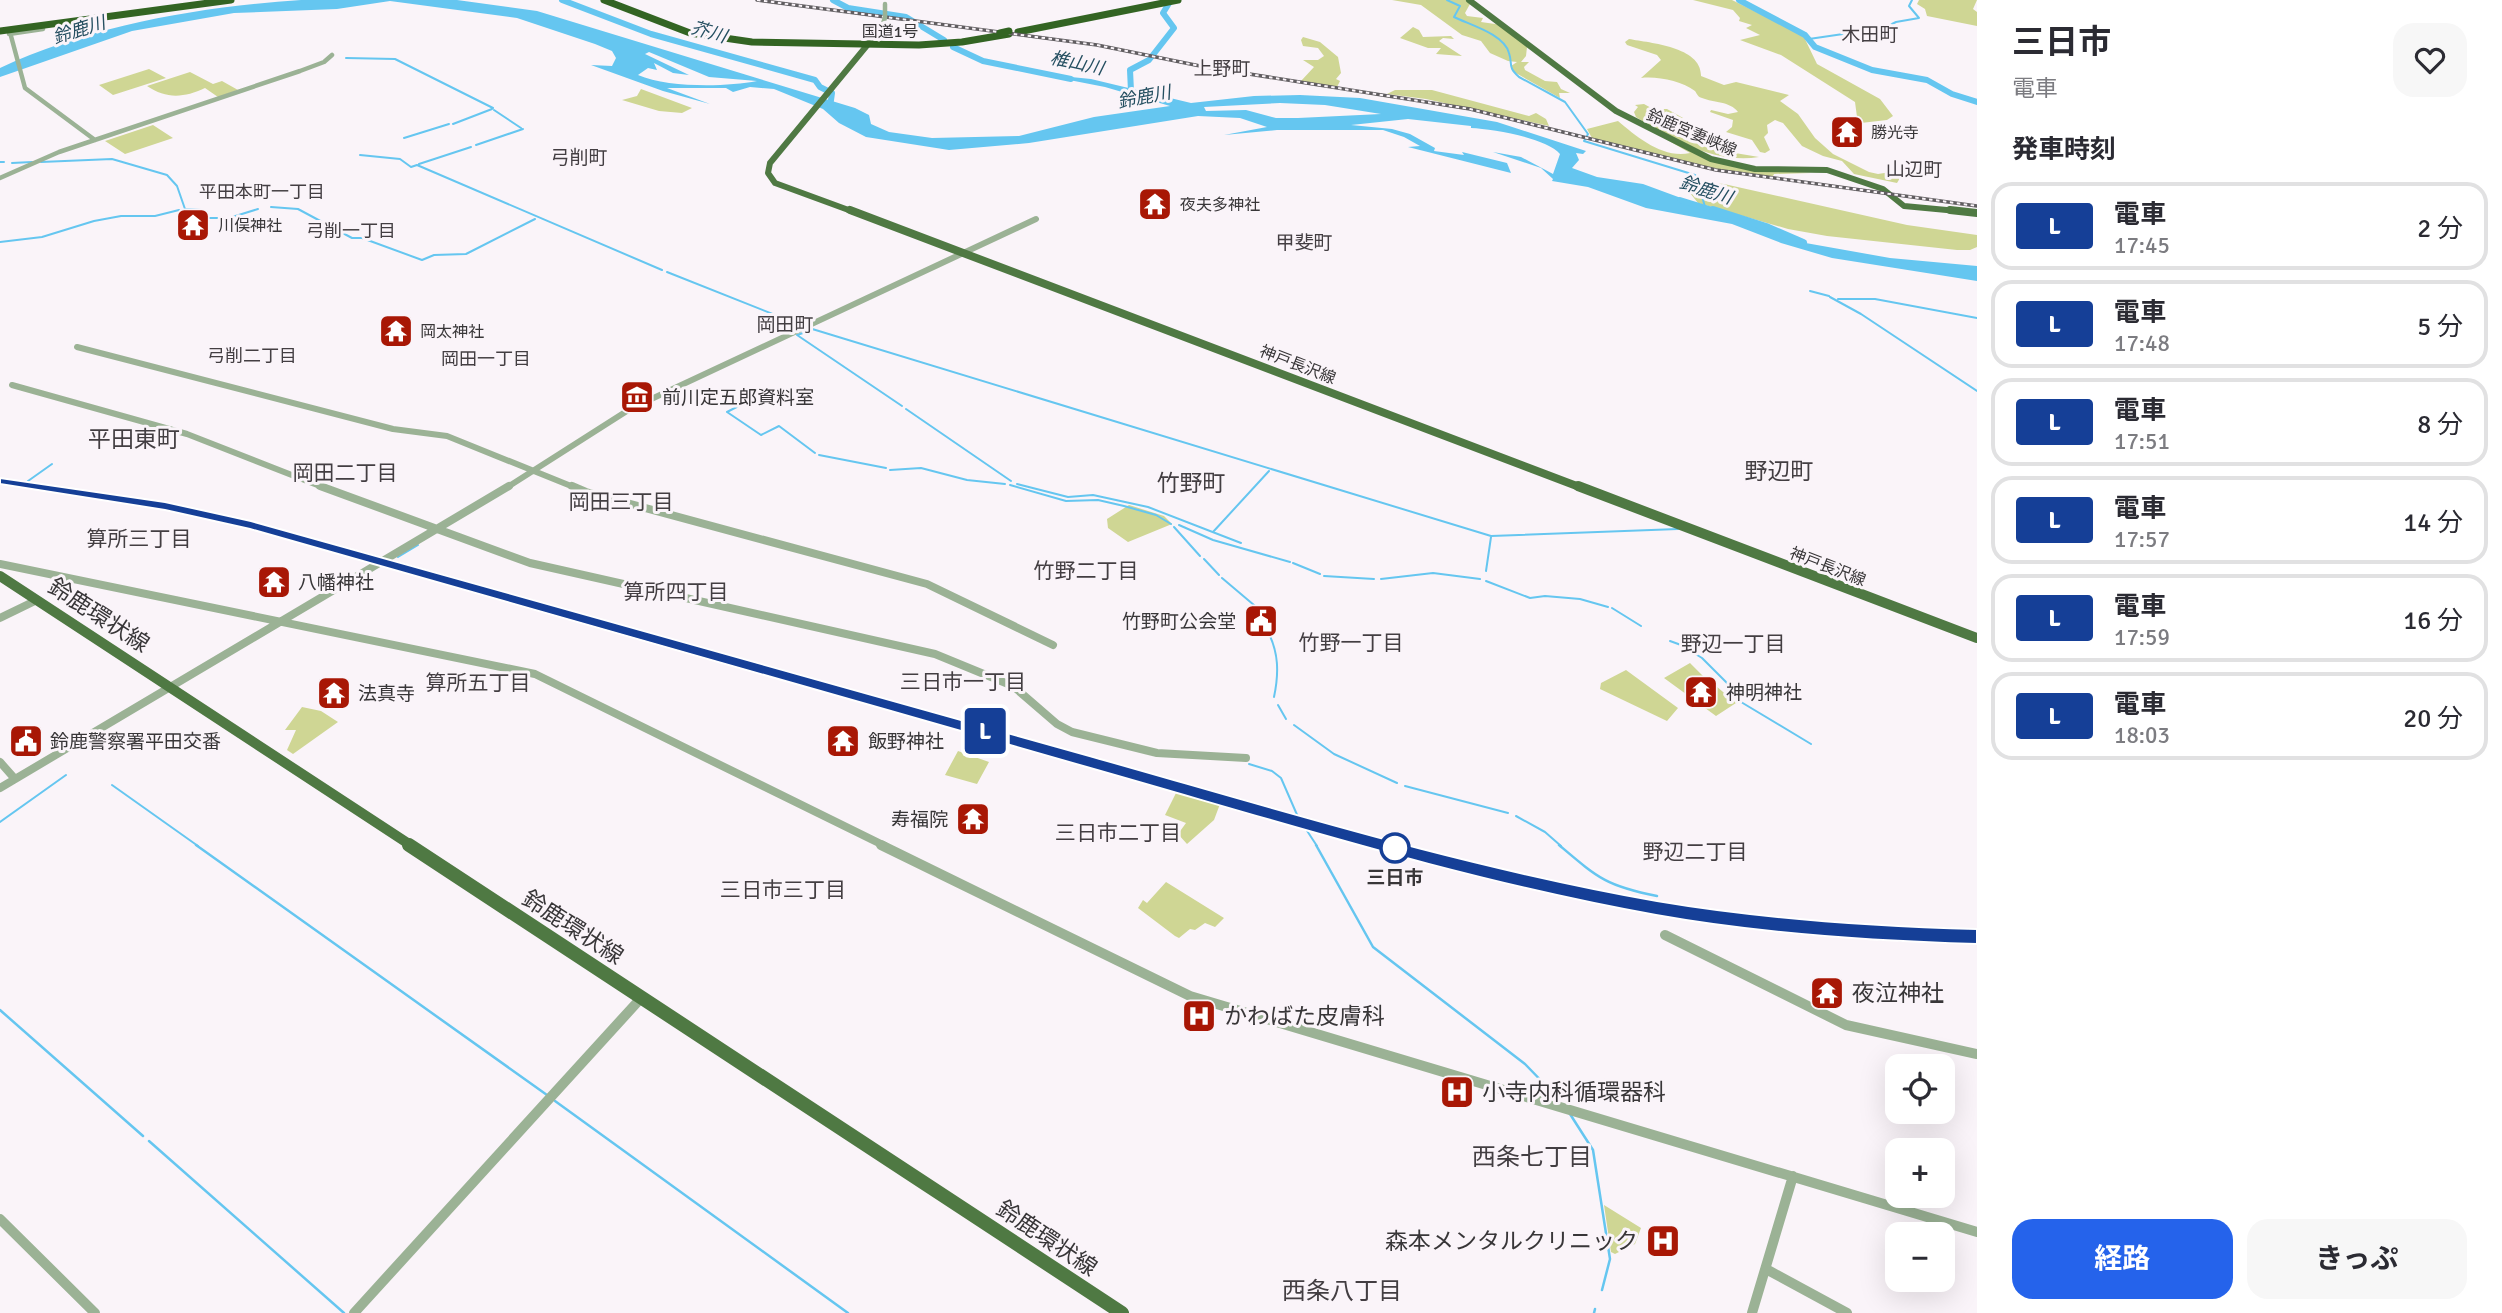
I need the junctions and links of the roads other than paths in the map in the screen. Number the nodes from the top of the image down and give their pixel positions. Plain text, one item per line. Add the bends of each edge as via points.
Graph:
1 (220, 0) edge
2 (231, 0) edge
3 (604, 0) edge
4 (611, 0) edge
5 (1469, 0) edge
6 (1169, 1) edge
7 (885, 2) edge
8 (624, 7) junction
9 (42, 25) junction
10 (0, 31) edge
11 (1009, 33) junction
12 (11, 37) junction
13 (868, 44) junction
14 (332, 55) dead end
15 (95, 140) junction
16 (0, 178) edge
17 (1977, 213) edge
18 (1036, 219) dead end
19 (964, 253) junction
20 (77, 347) dead end
21 (12, 385) dead end
22 (534, 469) junction
23 (437, 529) junction
24 (0, 564) edge
25 (0, 576) edge
26 (37, 600) junction
27 (0, 618) edge
28 (281, 621) junction
29 (1977, 638) edge
30 (1053, 645) dead end
31 (172, 687) junction
32 (1246, 758) dead end
33 (0, 762) edge
34 (15, 779) junction
35 (0, 788) edge
36 (1665, 935) dead end
37 (642, 997) junction
38 (1977, 1054) edge
39 (1793, 1176) junction
40 (0, 1219) edge
41 (1977, 1232) edge
42 (1766, 1269) junction
43 (95, 1313) edge
44 (354, 1313) edge
45 (1122, 1313) edge
46 (1752, 1313) edge
47 (1847, 1313) edge

1 - 10 highway
2 - 9 highway
3 - 8 highway, 国道1号
4 - 8 highway, 国道1号
5 - 17 main road, 鈴鹿宮妻峡線 via 1616,111 1718,161 1755,170 1827,170 1883,189 1907,206
6 - 11 highway, 国道1号
6 - 11 highway, 国道1号, bridge
7 - 13 street, bridge via 881,28
8 - 13 highway, 国道1号 via 681,30 720,39
9 - 10 highway
9 - 12 street via 40,30
10 - 12 street
11 - 13 highway, 国道1号, bridge via 932,43
11 - 13 highway, 国道1号 via 935,45
12 - 15 street via 29,92
13 - 19 main road, 神戸長沢線 via 781,149 768,169 769,177 777,184
14 - 15 street via 300,71
15 - 16 street
18 - 19 street
19 - 22 street via 630,409
19 - 29 main road, 神戸長沢線
20 - 22 street via 393,429 447,436
21 - 23 street via 187,433
22 - 23 street
22 - 30 street via 586,492 928,584
23 - 28 street
23 - 32 street via 530,563 935,654 1013,686 1057,724 1093,738 1157,752
24 - 28 street
25 - 26 main road, 鈴鹿環状線
26 - 27 street
26 - 31 main road, 鈴鹿環状線
28 - 31 street
28 - 39 street via 516,668 553,682 1190,996
31 - 34 street
31 - 37 main road, 鈴鹿環状線
33 - 34 street
34 - 35 street
36 - 38 street via 1846,1025
37 - 44 street
37 - 45 main road, 鈴鹿環状線
39 - 41 street
39 - 42 street
40 - 43 street
42 - 46 street
42 - 47 street

